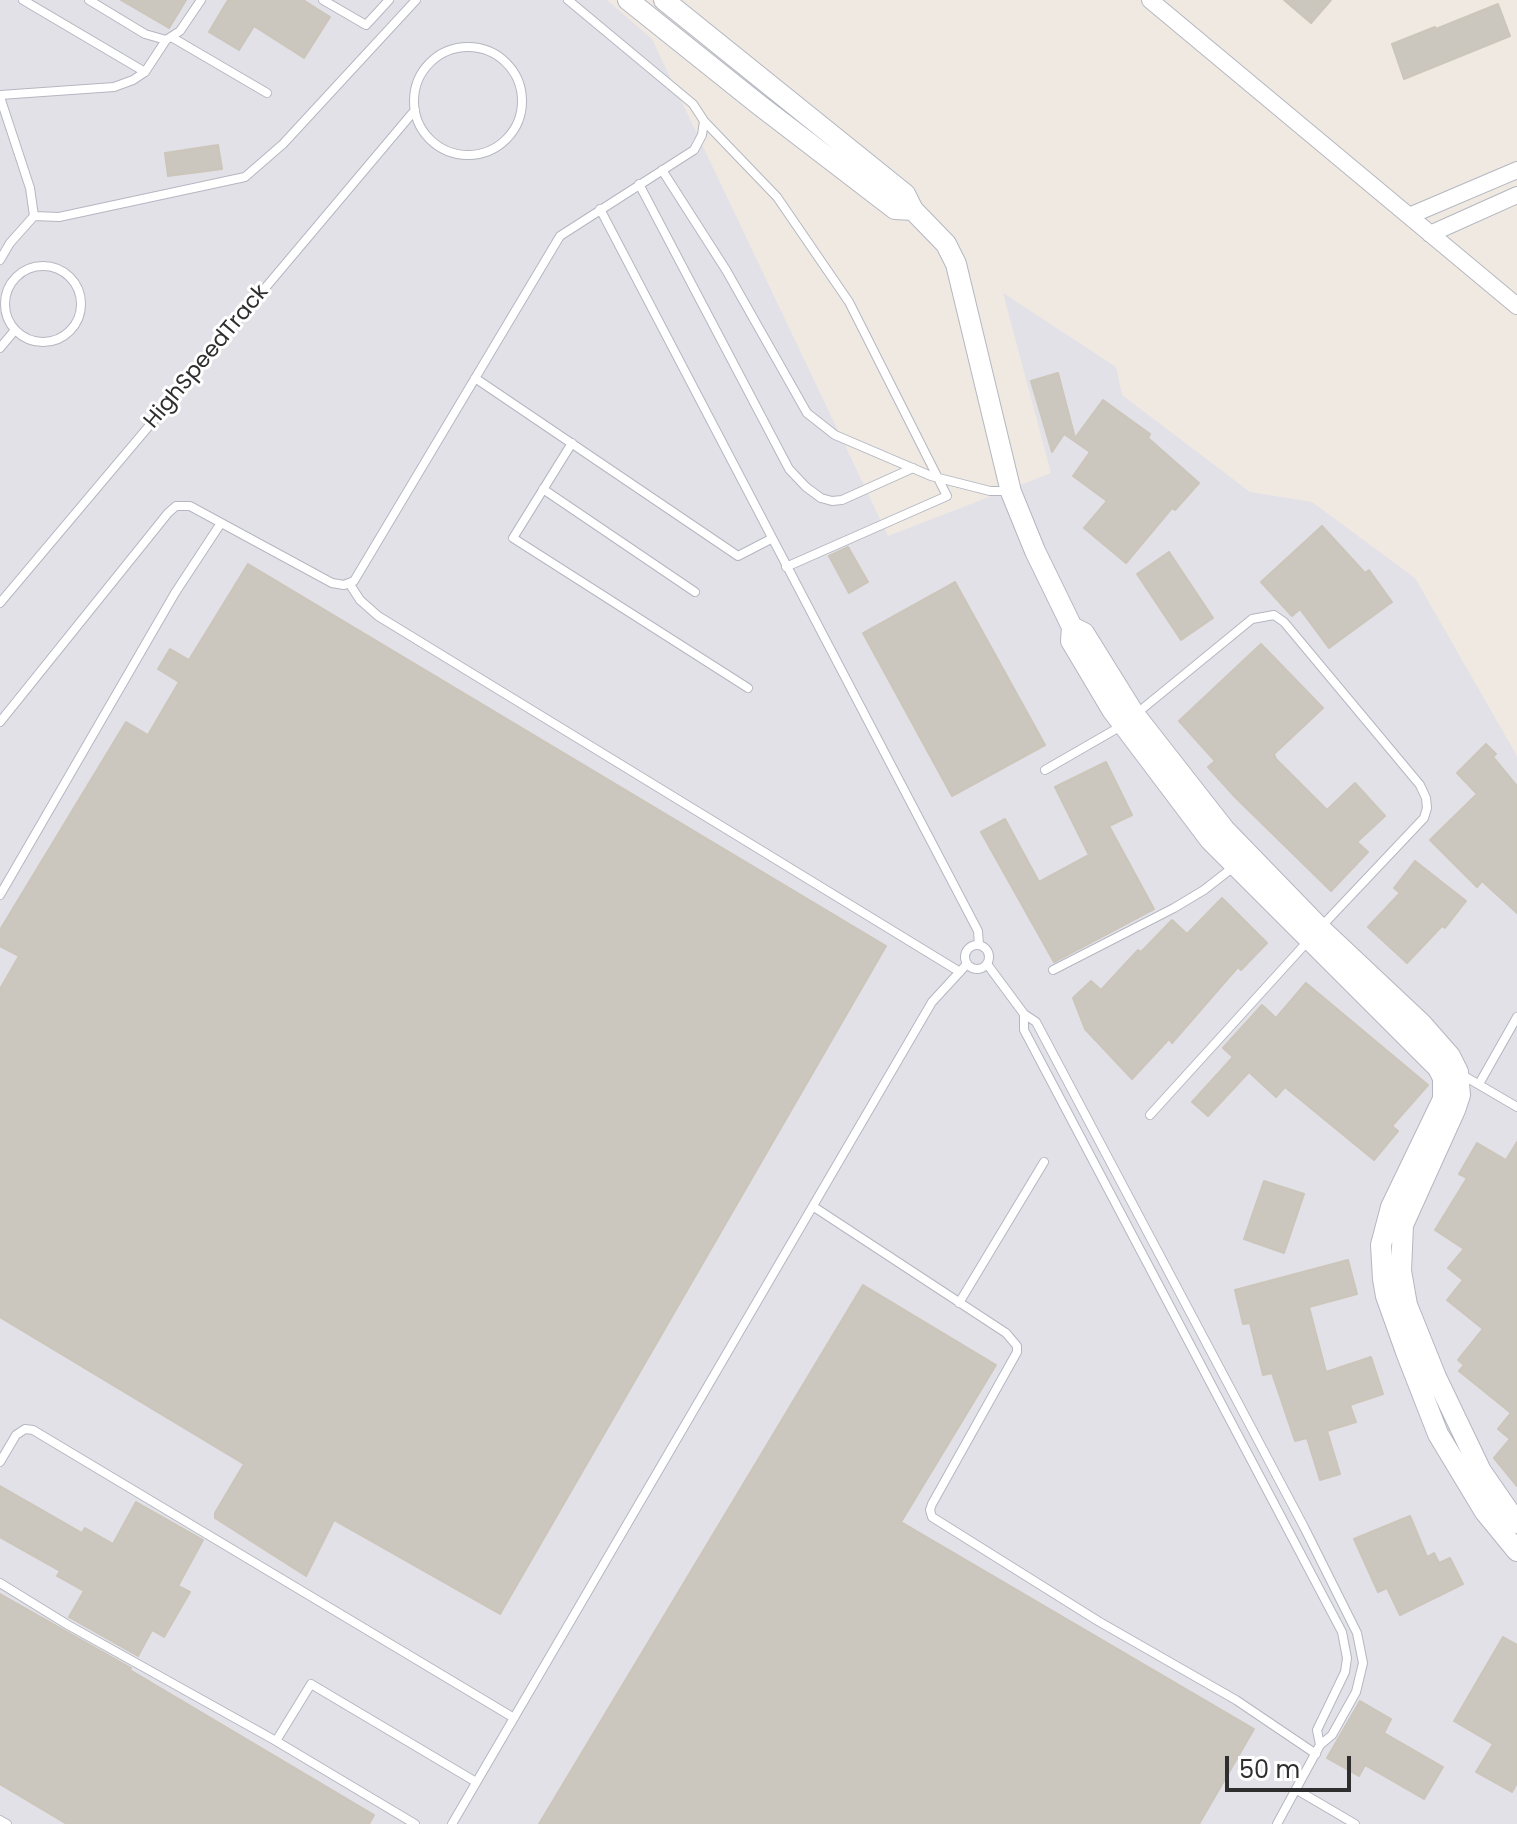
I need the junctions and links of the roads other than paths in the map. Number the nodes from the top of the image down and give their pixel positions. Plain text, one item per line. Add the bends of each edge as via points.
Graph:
1 (23, 0) edge
2 (89, 0) edge
3 (201, 0) edge
4 (323, 0) edge
5 (389, 0) edge
6 (416, 0) edge
7 (568, 0) edge
8 (628, 0) edge
9 (664, 0) edge
10 (1150, 0) edge
11 (169, 39) junction
12 (145, 72) junction
13 (267, 93) dead end
14 (0, 96) edge
15 (415, 110) junction
16 (704, 121) junction
17 (662, 170) junction
18 (1517, 170) edge
19 (639, 184) junction
20 (1517, 195) edge
21 (600, 209) junction
22 (913, 210) junction
23 (34, 216) junction
24 (1409, 216) junction
25 (1430, 234) junction
26 (0, 260) edge
27 (1517, 306) edge
28 (15, 330) junction
29 (0, 348) edge
30 (475, 378) junction
31 (572, 443) junction
32 (913, 468) junction
33 (940, 478) junction
34 (543, 489) junction
35 (1011, 492) junction
36 (221, 523) junction
37 (771, 539) junction
38 (786, 567) junction
39 (349, 583) junction
40 (695, 592) dead end
41 (0, 603) edge
42 (748, 688) dead end
43 (1129, 720) junction
44 (0, 722) edge
45 (1045, 770) dead end
46 (1241, 860) junction
47 (0, 895) edge
48 (1314, 934) junction
49 (979, 945) junction
50 (967, 964) junction
51 (987, 964) junction
52 (1053, 970) dead end
53 (960, 972) junction
54 (1024, 1014) junction
55 (1517, 1017) edge
56 (1448, 1070) junction
57 (1479, 1084) junction
58 (1517, 1107) edge
59 (1150, 1115) dead end
60 (1044, 1162) dead end
61 (814, 1207) junction
62 (959, 1303) junction
63 (1, 1458) edge
64 (1517, 1523) edge
65 (1517, 1551) edge
66 (0, 1583) edge
67 (514, 1718) junction
68 (276, 1741) junction
69 (1318, 1749) junction
70 (476, 1782) junction
71 (1297, 1790) junction
72 (0, 1820) edge
73 (7, 1824) edge
74 (415, 1824) edge
75 (452, 1824) edge
76 (1277, 1824) edge
77 (1355, 1824) edge

1 - 12 lane
2 - 11 lane via 145,34
3 - 11 lane
4 - 5 lane via 366,25
6 - 23 lane via 283,144 245,177 59,217
7 - 16 lane via 693,104
8 - 22 street via 895,209
9 - 22 street via 905,194
10 - 24 street
11 - 12 lane
11 - 13 lane
12 - 14 lane via 114,87
14 - 23 lane
15 - 15 lane via 424,70 459,47 492,52 507,63 522,97 512,132 482,153 445,150 430,140
15 - 41 lane, HighSpeedTrack
16 - 17 lane via 694,150
16 - 33 lane via 777,197 849,302
17 - 19 lane
17 - 32 lane via 807,413 835,435
18 - 24 street
19 - 21 lane
19 - 32 lane via 789,469 806,487 821,498 842,500
20 - 25 street
21 - 30 lane via 560,236
21 - 37 lane
22 - 35 street via 946,244 956,264
23 - 26 lane
24 - 25 street
25 - 27 street
28 - 28 lane via 5,307 12,283 21,274 32,268 56,268 75,283 81,307 71,330 61,338 36,342
28 - 29 lane
30 - 31 lane
30 - 39 lane
31 - 34 lane
31 - 37 lane via 738,556
32 - 33 lane
33 - 35 lane
33 - 38 lane via 947,496
34 - 40 lane
34 - 42 lane via 513,538
35 - 43 street via 1072,627 1071,641
36 - 39 lane via 332,583
36 - 44 lane via 190,506 176,506 168,513
36 - 47 lane
37 - 38 lane
38 - 49 lane via 978,931
39 - 53 lane via 378,616
43 - 45 lane
43 - 46 street via 1210,840
43 - 48 lane via 1252,619 1274,615 1284,622 1420,785 1427,808 1424,818
46 - 48 street
46 - 52 lane via 1174,908
48 - 56 street
48 - 59 lane
49 - 50 lane via 966,951
49 - 51 lane via 988,952
50 - 51 lane via 976,969
50 - 53 lane
51 - 54 lane
53 - 61 lane via 932,1002
54 - 69 lane via 1024,1030 1342,1632 1345,1672 1317,1730
54 - 69 lane via 1036,1022 1357,1633 1363,1663 1356,1692
55 - 57 lane
56 - 57 lane
56 - 64 street via 1460,1095 1403,1225 1401,1271 1407,1305 1436,1377 1481,1471
56 - 65 street via 1443,1099 1391,1207 1381,1245 1386,1296 1438,1434 1485,1512
57 - 58 lane
60 - 62 lane
61 - 62 lane
61 - 67 lane
62 - 69 lane via 1014,1339 1017,1352 932,1504 932,1517
63 - 67 lane via 16,1435 33,1430
66 - 68 lane
67 - 70 lane
68 - 70 lane via 311,1684
68 - 74 lane
69 - 71 lane
70 - 75 lane
71 - 76 lane
71 - 77 lane
72 - 73 lane

